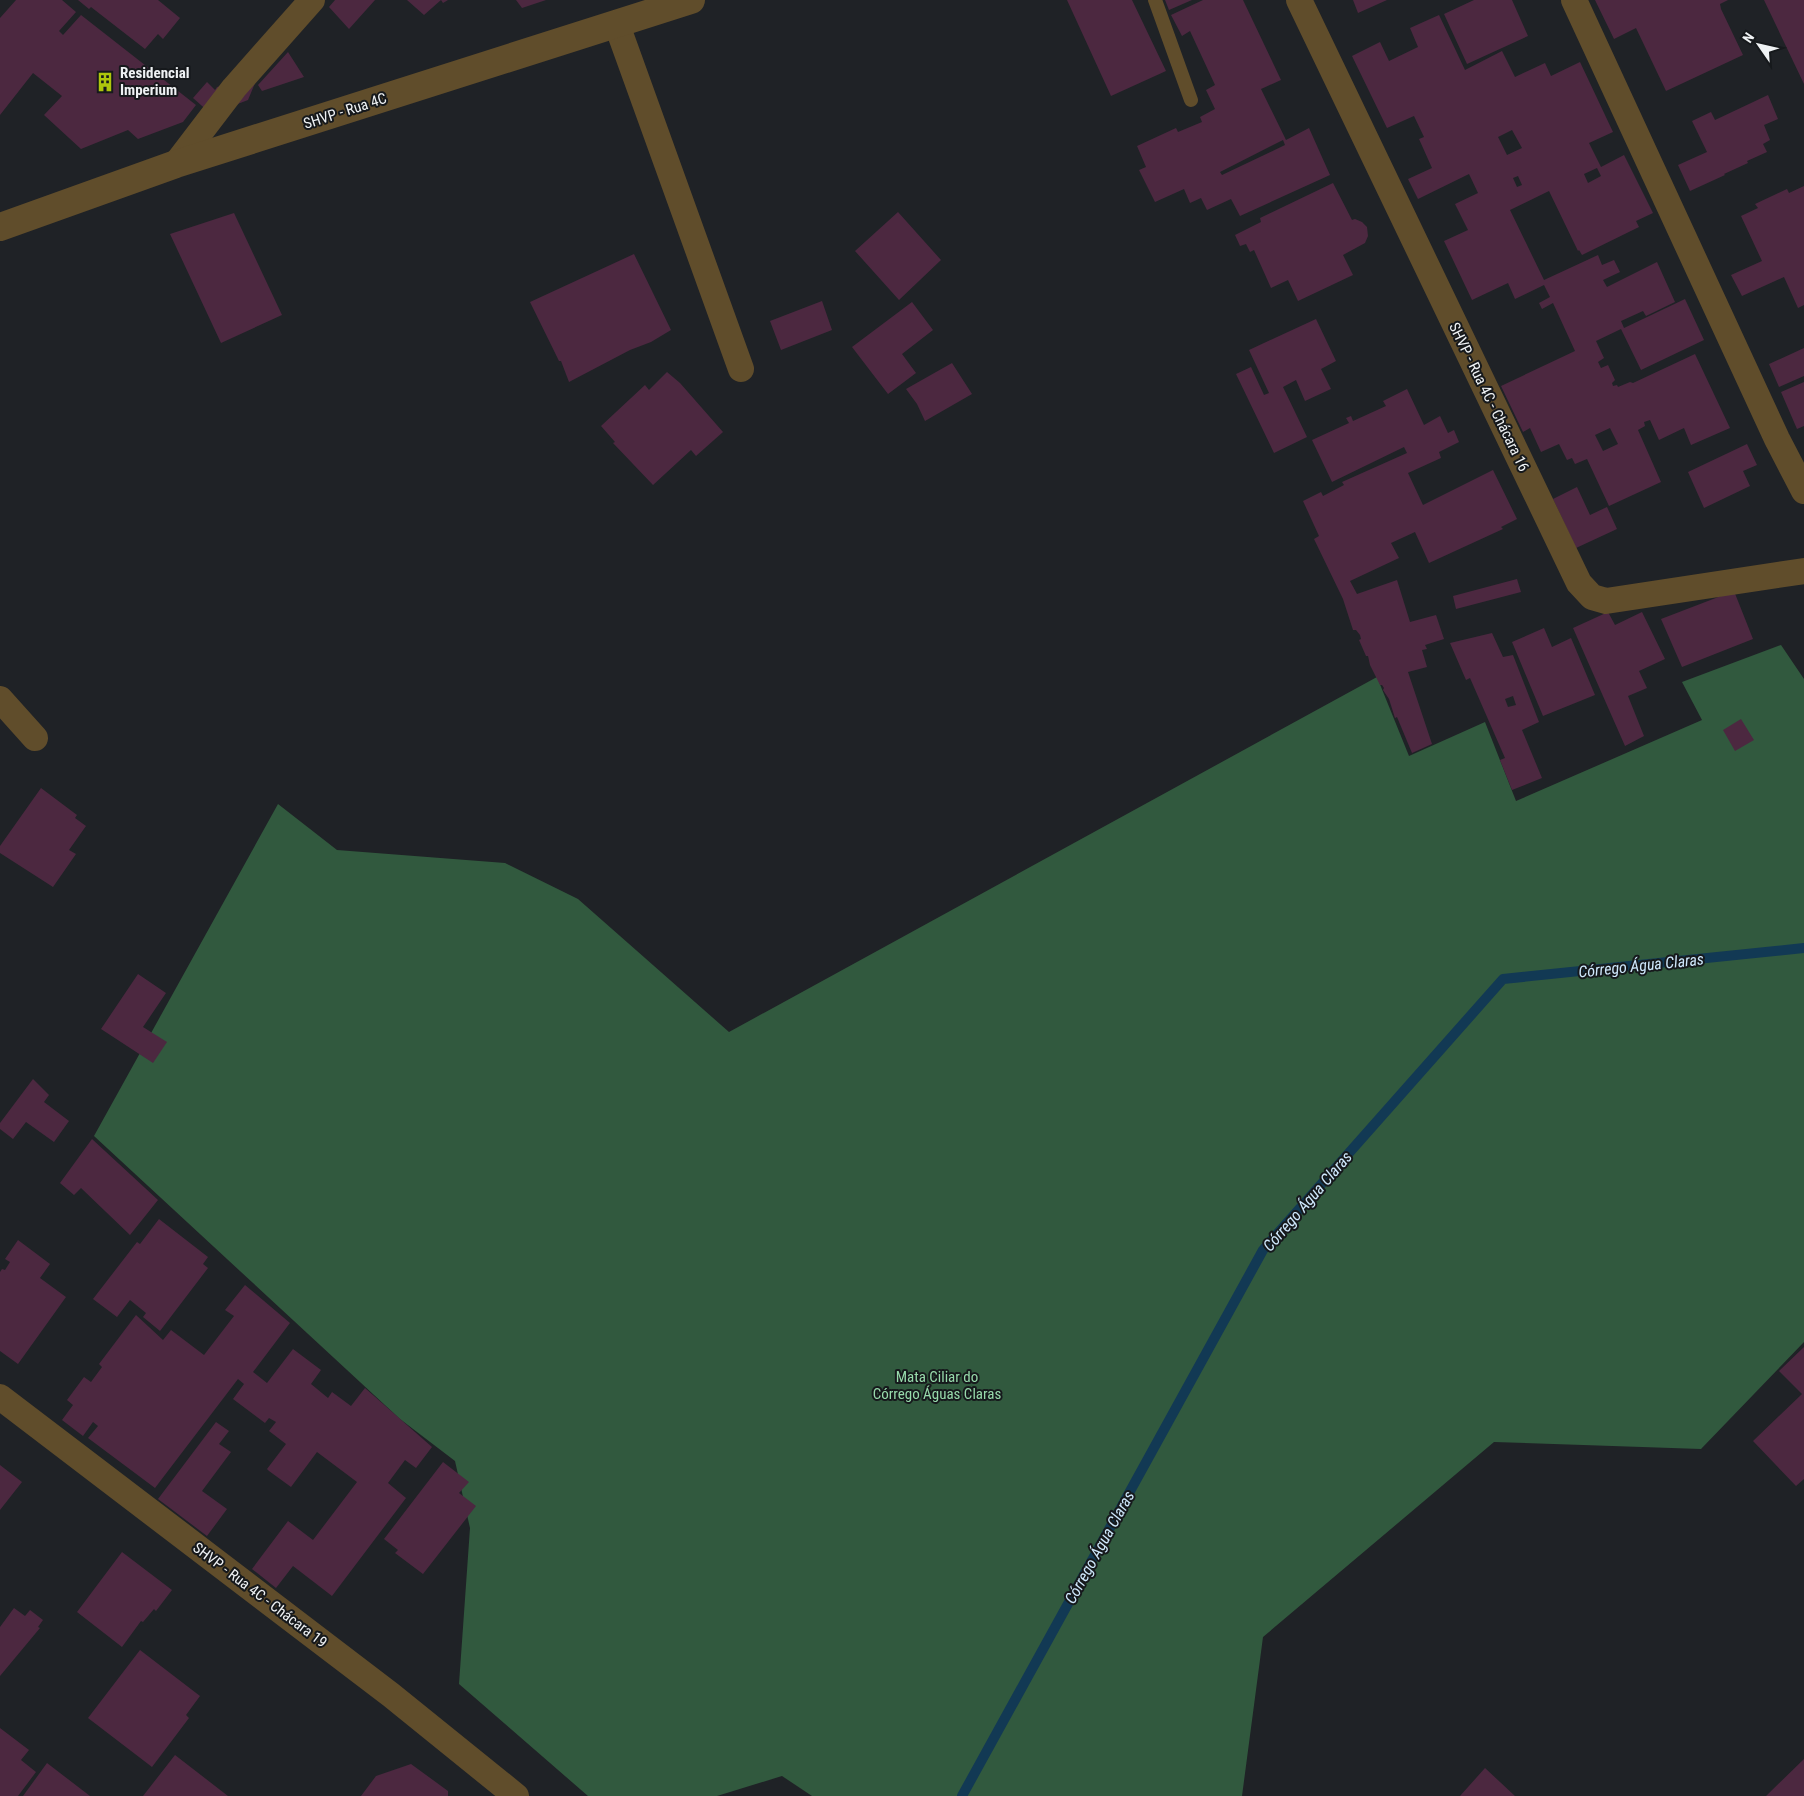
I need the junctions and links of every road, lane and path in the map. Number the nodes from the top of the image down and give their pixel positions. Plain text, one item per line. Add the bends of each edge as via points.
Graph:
1 (312, 0) edge
2 (691, 0) edge
3 (1155, 0) edge
4 (1299, 0) edge
5 (1574, 0) edge
6 (617, 24) junction
7 (1191, 100) dead end
8 (176, 164) junction
9 (0, 227) edge
10 (741, 369) dead end
11 (1804, 491) edge
12 (1804, 571) edge
13 (0, 699) edge
14 (35, 738) dead end
15 (0, 1397) edge
16 (516, 1796) edge

1 - 8 street via 234,88
2 - 6 street, SHVP - Rua 4C
3 - 7 lane
4 - 12 street, SHVP - Rua 4C - Chácara 16 via 1574,574 1587,593 1606,601
5 - 11 street
6 - 8 street, SHVP - Rua 4C
6 - 10 street
8 - 9 street, SHVP - Rua 4C
13 - 14 street
15 - 16 street, SHVP - Rua 4C - Chácara 19 via 391,1695

